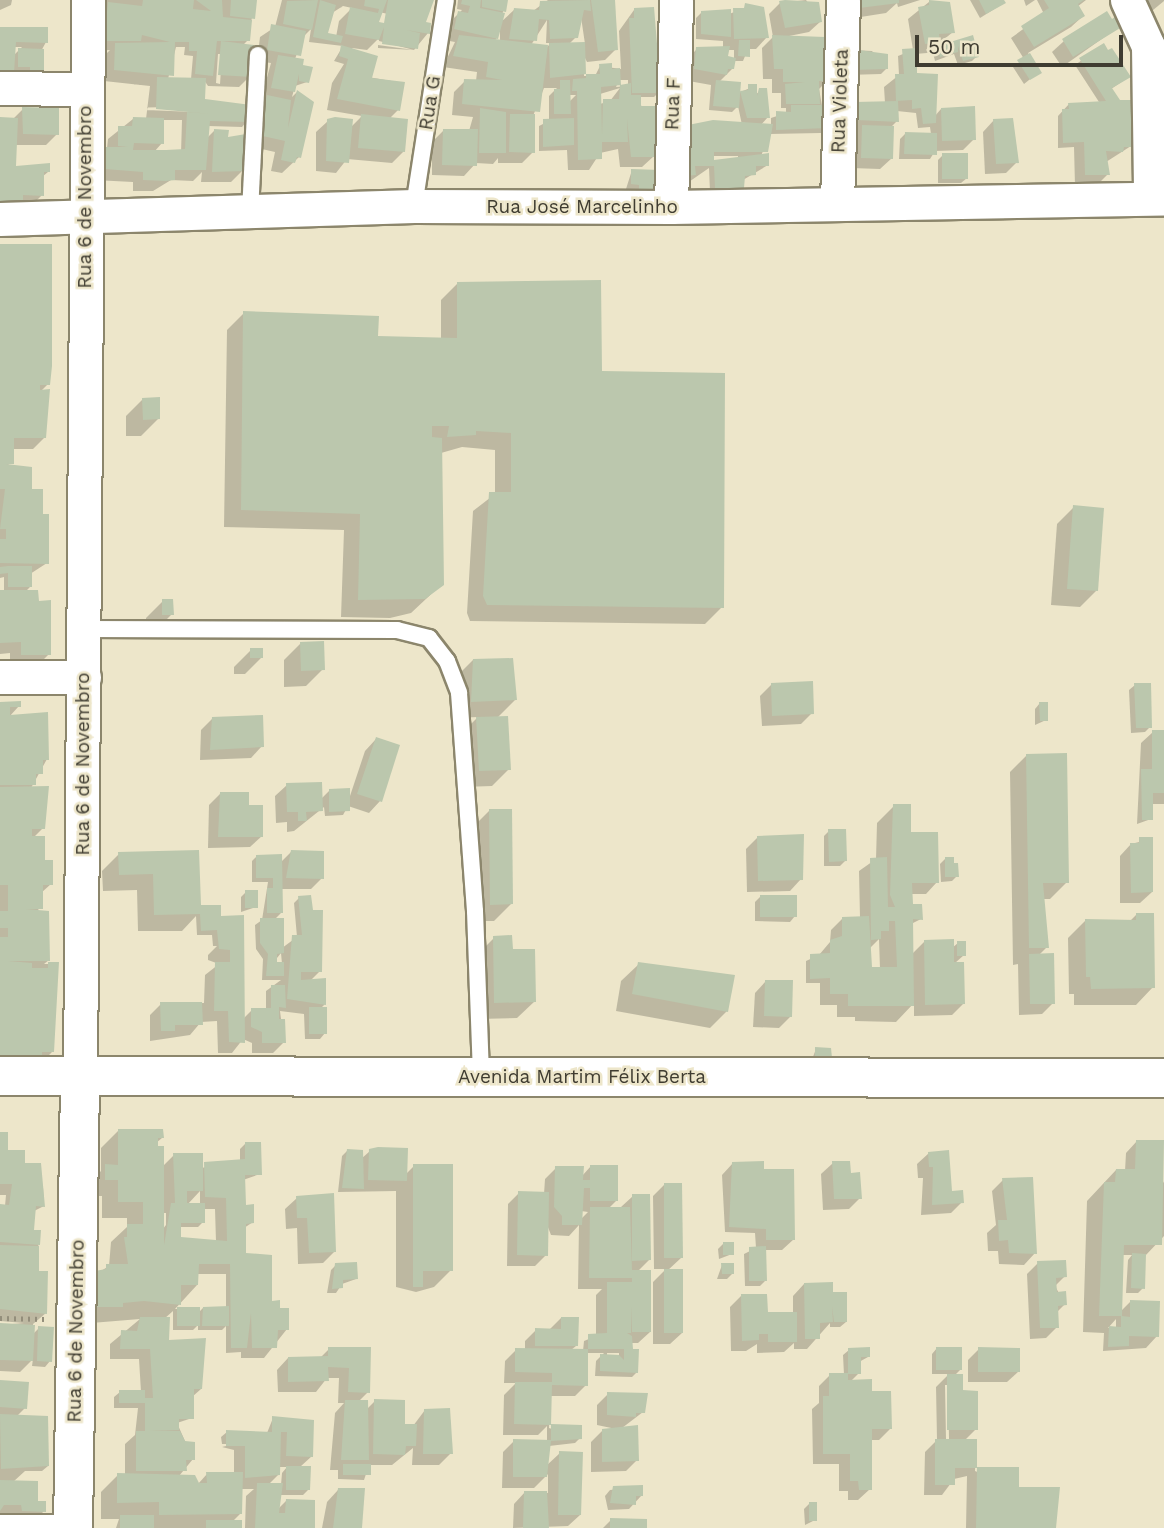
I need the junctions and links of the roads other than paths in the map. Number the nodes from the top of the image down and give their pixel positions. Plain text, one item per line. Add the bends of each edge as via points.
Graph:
1 (88, 0) edge
2 (446, 0) edge
3 (676, 0) edge
4 (843, 0) edge
5 (1127, 0) edge
6 (258, 55) dead end
7 (0, 88) edge
8 (86, 89) junction
9 (1157, 198) edge
10 (837, 202) junction
11 (414, 206) junction
12 (671, 207) junction
13 (250, 212) junction
14 (84, 218) junction
15 (0, 219) edge
16 (84, 629) junction
17 (0, 677) edge
18 (84, 677) junction
19 (0, 1076) edge
20 (80, 1077) junction
21 (481, 1077) junction
22 (1164, 1078) edge
23 (0, 1523) edge
24 (73, 1525) edge

1 - 8 street, Rua 6 de Novembro
2 - 11 lane, Rua G
3 - 12 street, Rua F
4 - 10 street, Rua Violeta
5 - 9 street via 1148,46
6 - 13 lane
7 - 8 street
8 - 14 street, Rua 6 de Novembro
9 - 10 street, Rua José Marcelinho
10 - 12 street, Rua José Marcelinho
11 - 12 street, Rua José Marcelinho
11 - 13 street, Rua José Marcelinho
13 - 14 street, Rua José Marcelinho
14 - 15 street, Rua José Marcelinho
14 - 16 street, Rua 6 de Novembro
16 - 18 street, Rua 6 de Novembro
16 - 21 lane via 397,630 429,638 447,661 459,693 475,911
17 - 18 street
18 - 20 street, Rua 6 de Novembro
19 - 20 street, Avenida Martim Félix Berta
20 - 21 street, Avenida Martim Félix Berta
20 - 24 street, Rua 6 de Novembro
21 - 22 street, Avenida Martim Félix Berta
23 - 24 lane

